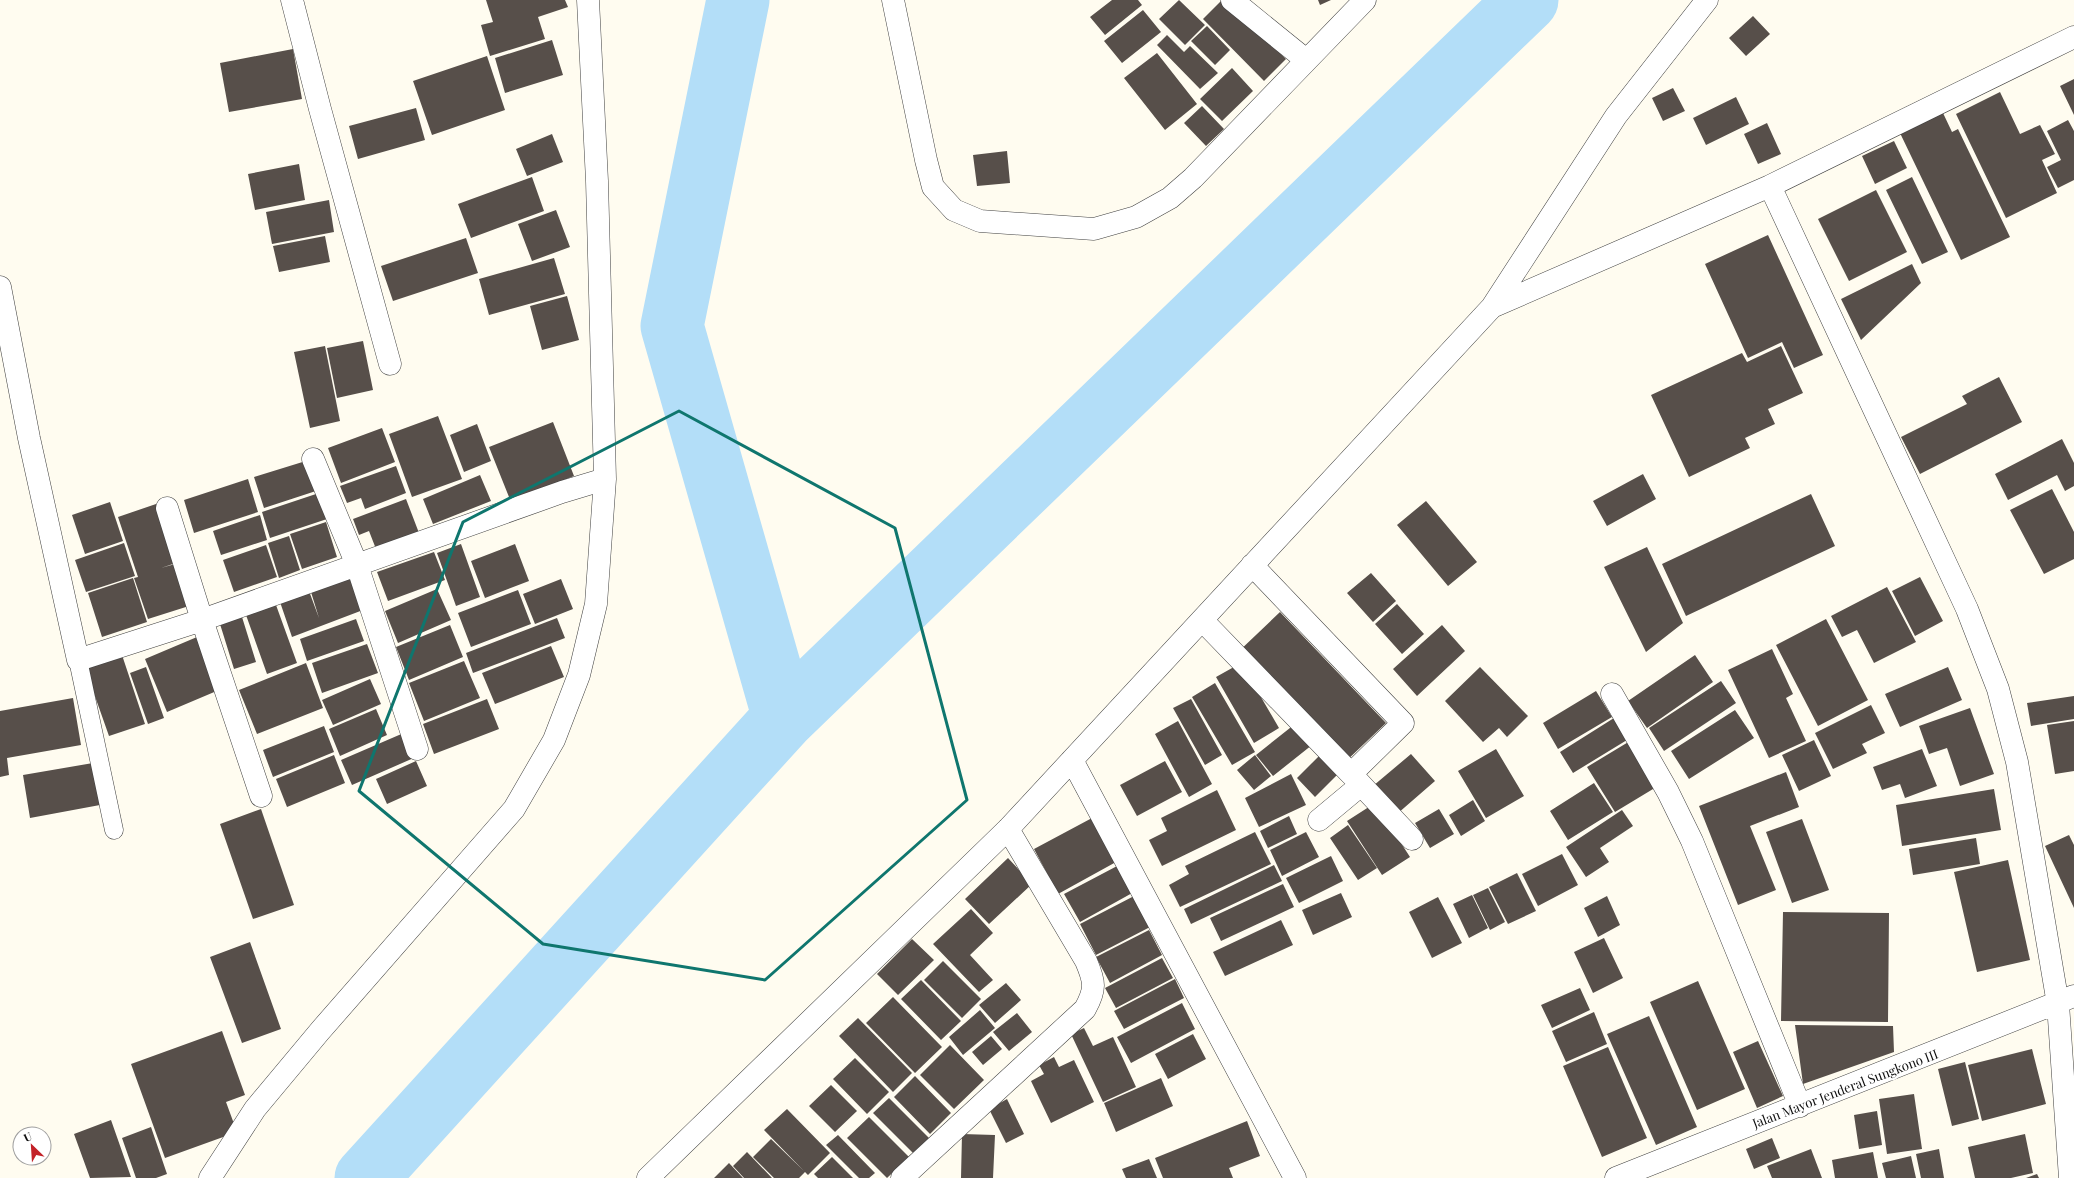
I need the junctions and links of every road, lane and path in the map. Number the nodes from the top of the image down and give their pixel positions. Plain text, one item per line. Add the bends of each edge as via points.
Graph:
1 (292, 0) edge
2 (588, 0) edge
3 (893, 0) edge
4 (1232, 0) edge
5 (1365, 0) edge
6 (1707, 0) edge
7 (2074, 36) edge
8 (1306, 60) junction
9 (1770, 186) junction
10 (0, 287) edge
11 (1492, 307) junction
12 (390, 364) dead end
13 (313, 459) dead end
14 (604, 479) junction
15 (167, 508) dead end
16 (357, 565) junction
17 (1252, 565) junction
18 (202, 620) junction
19 (1202, 620) junction
20 (78, 660) junction
21 (1612, 694) dead end
22 (418, 749) dead end
23 (1072, 760) junction
24 (1356, 780) junction
25 (261, 796) dead end
26 (1319, 820) dead end
27 (1008, 828) junction
28 (114, 830) dead end
29 (1412, 838) dead end
30 (2066, 1000) edge
31 (1800, 1106) junction
32 (210, 1178) edge
33 (648, 1178) edge
34 (902, 1178) edge
35 (1295, 1178) edge
36 (1616, 1178) edge
37 (2070, 1178) edge

1 - 12 street
2 - 14 street via 597,181
3 - 8 street via 933,187 954,210 980,221 1094,228 1136,217 1170,198 1193,178
4 - 8 street
5 - 8 street
6 - 11 street via 1616,116
7 - 9 street
9 - 11 street
9 - 30 street via 1967,609 1998,689 2017,762
10 - 20 street via 29,438
11 - 17 street
13 - 16 street
14 - 16 street
14 - 32 street via 596,604 579,675 554,740 514,809 315,1037 256,1109
15 - 18 street
16 - 18 street
16 - 22 street
17 - 19 street
17 - 24 street via 1403,723
18 - 20 street
18 - 25 street
19 - 23 street
19 - 24 street
20 - 28 lane
21 - 31 street via 1668,792 1692,841
23 - 27 street
23 - 35 street
24 - 26 street
24 - 29 street
27 - 33 street
27 - 34 street via 1086,961 1094,979 1093,994 1085,1009
30 - 31 street, Jalan Mayor Jenderal Sungkono III
30 - 37 street
31 - 36 street, Jalan Mayor Jenderal Sungkono III

